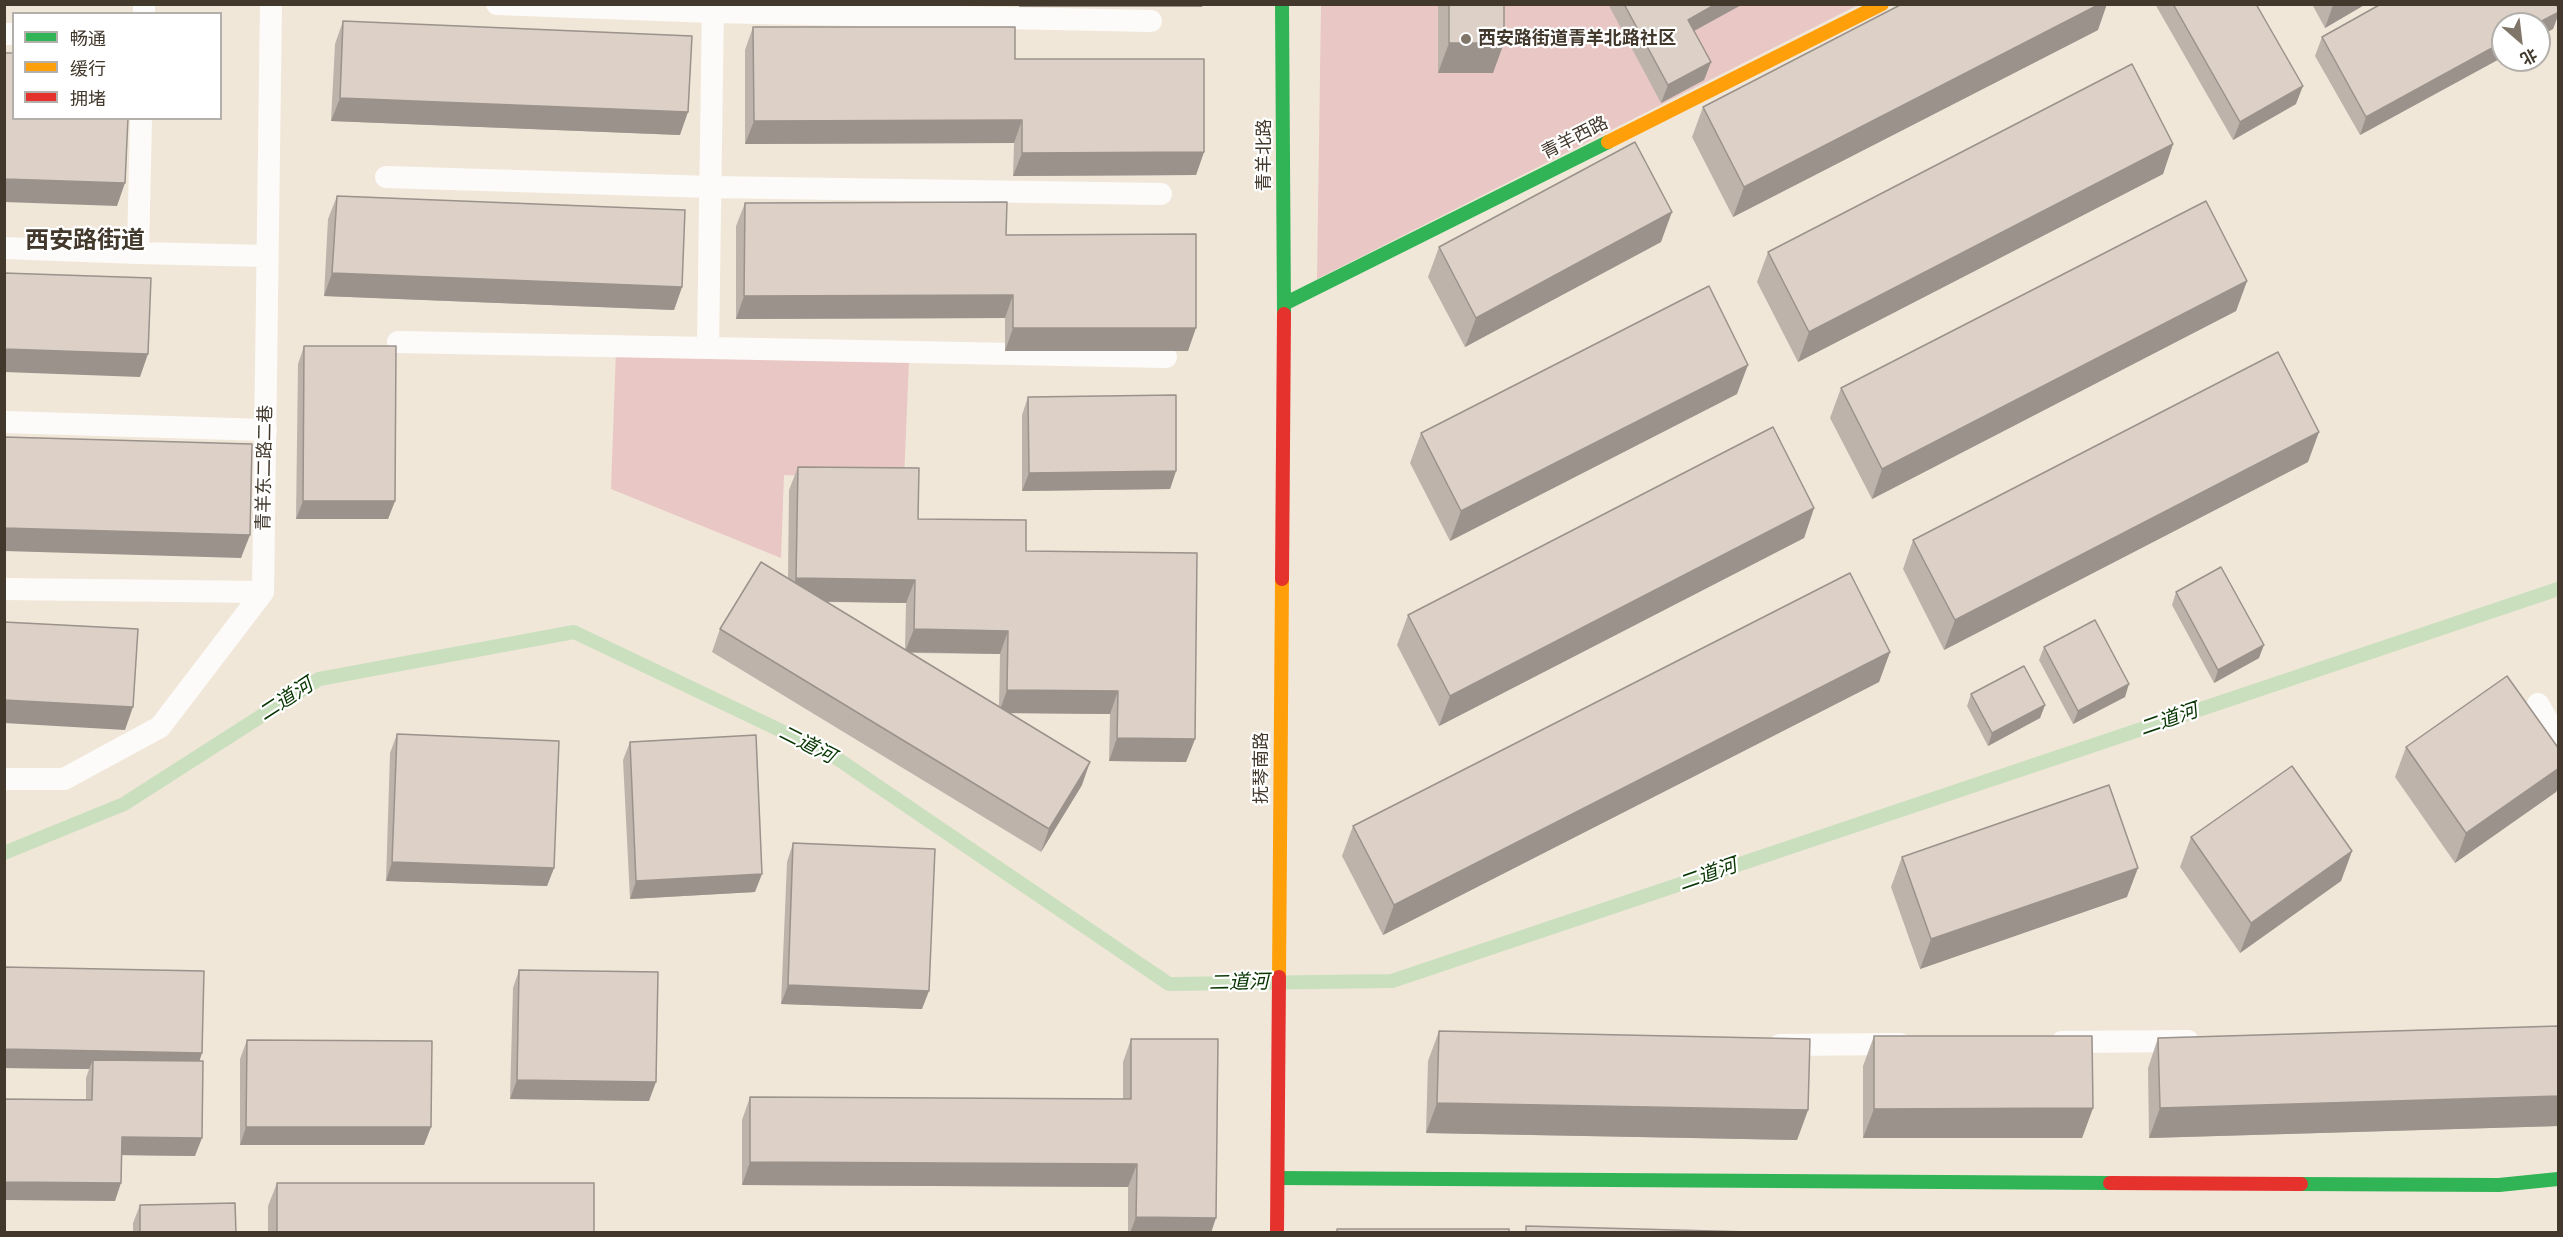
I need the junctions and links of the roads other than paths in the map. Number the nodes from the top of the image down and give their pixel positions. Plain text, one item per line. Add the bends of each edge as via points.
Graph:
1 (271, 4) edge
2 (496, 4) edge
3 (1282, 4) edge
4 (1882, 5) edge
5 (713, 8) edge
6 (1151, 21) dead end
7 (141, 120) edge
8 (386, 177) dead end
9 (711, 187) junction
10 (1161, 194) dead end
11 (4, 248) edge
12 (138, 253) junction
13 (267, 256) junction
14 (1284, 304) junction
15 (398, 342) dead end
16 (708, 348) junction
17 (1166, 357) edge
18 (4, 422) edge
19 (266, 430) junction
20 (4, 589) edge
21 (263, 592) junction
22 (2538, 705) dead end
23 (2559, 739) edge
24 (4, 779) edge
25 (2211, 1041) edge
26 (2043, 1042) edge
27 (1923, 1044) edge
28 (1755, 1045) edge
29 (1278, 1178) junction
30 (2559, 1179) edge
31 (1277, 1233) edge

1 - 13 lane, 青羊东二路二巷
2 - 5 lane
3 - 14 street, 青羊北路
4 - 14 street, 青羊西路
5 - 6 lane
5 - 9 lane
7 - 12 lane
8 - 9 lane
9 - 10 lane
9 - 16 lane
11 - 12 lane
12 - 13 lane
13 - 19 lane, 青羊东二路二巷
14 - 29 street, 抚琴南路
15 - 16 lane
16 - 17 lane
18 - 19 lane
19 - 21 lane, 青羊东二路二巷
20 - 21 lane
21 - 24 lane via 160,727 64,779
22 - 23 lane
25 - 26 lane
27 - 28 lane
29 - 30 street via 2488,1185
29 - 31 street, 抚琴南路

